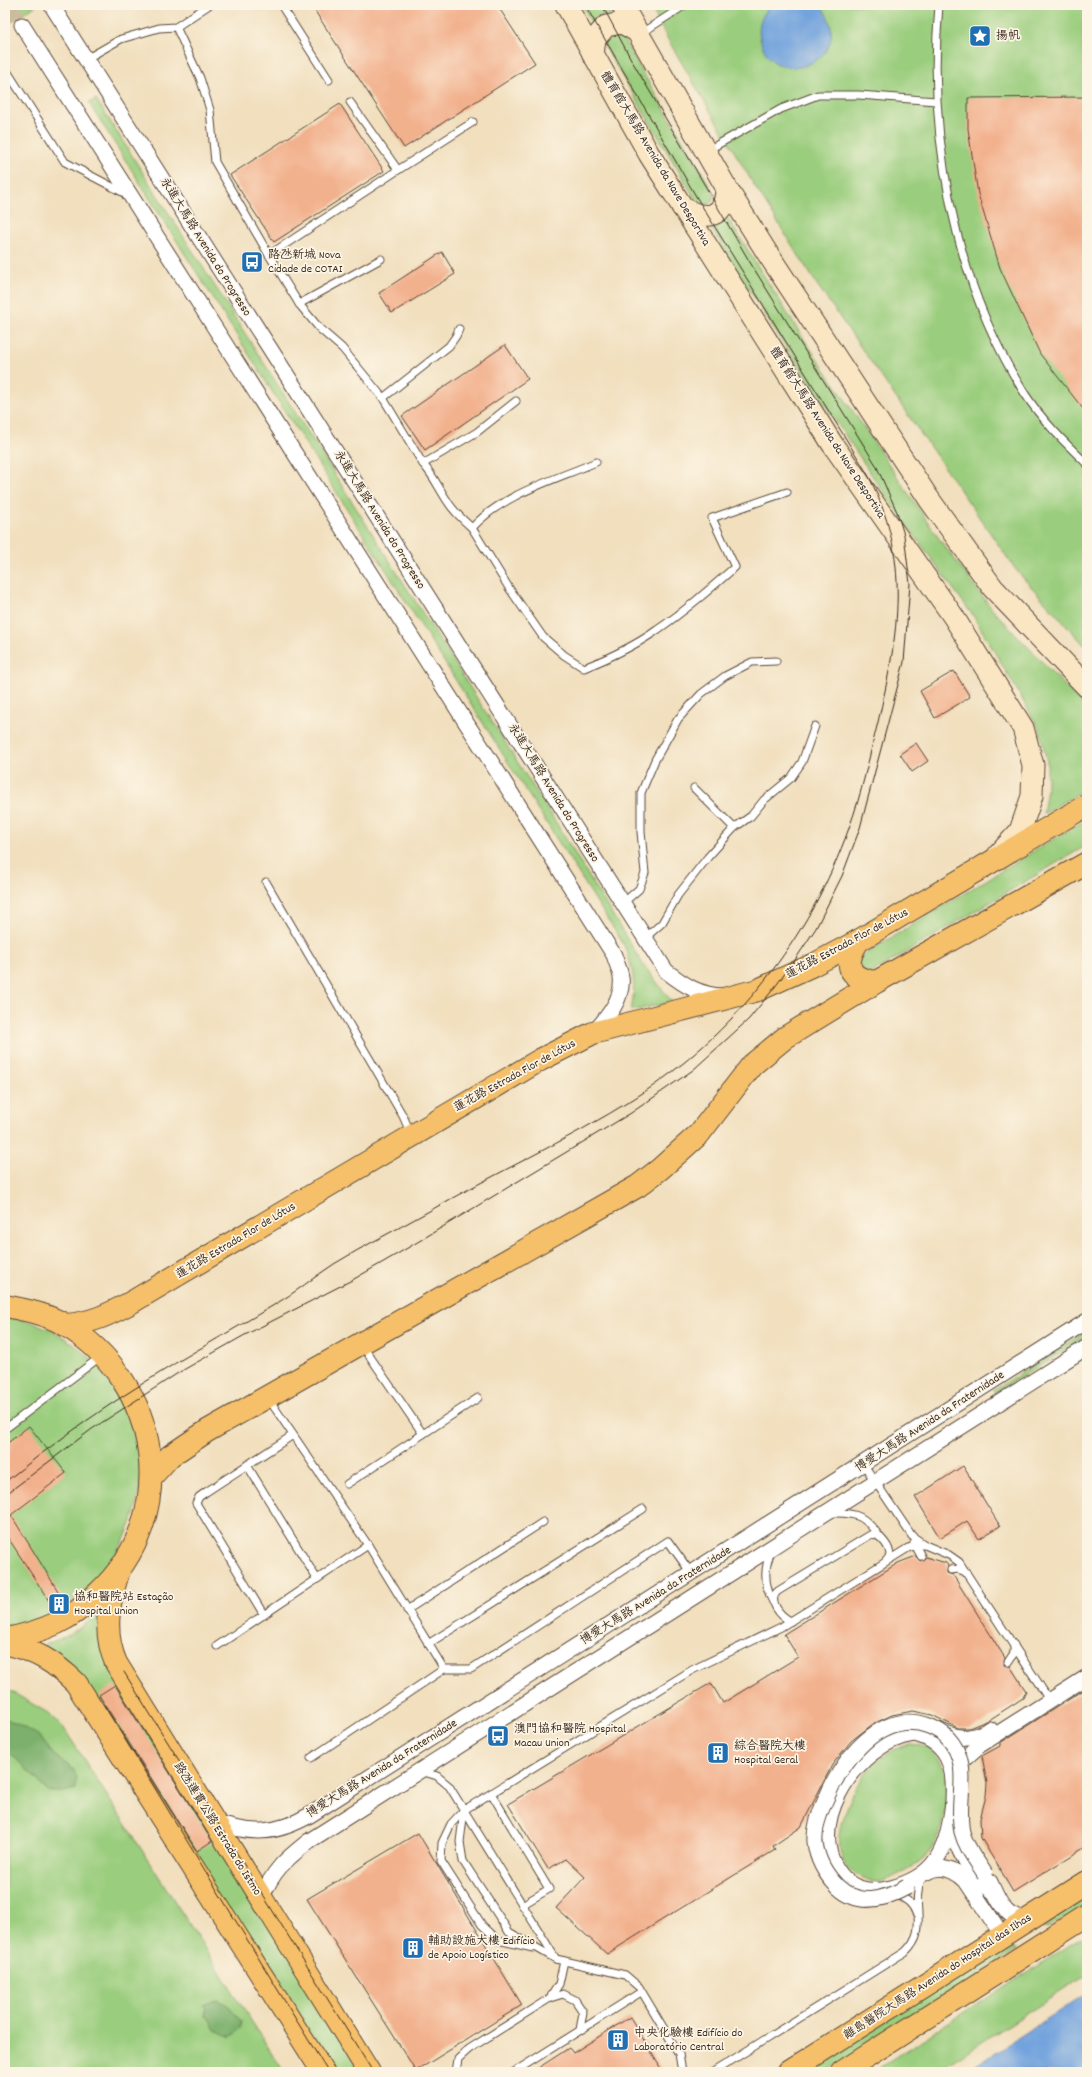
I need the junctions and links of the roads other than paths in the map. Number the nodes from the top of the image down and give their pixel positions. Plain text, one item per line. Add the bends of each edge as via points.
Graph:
1 (209, 5) edge
2 (281, 5) edge
3 (566, 5) edge
4 (622, 5) edge
5 (685, 5) edge
6 (939, 5) edge
7 (52, 6) dead end
8 (22, 25) tunnel mouth
9 (176, 28) junction
10 (637, 33) junction
11 (593, 55) junction
12 (86, 59) junction
13 (5, 68) edge
14 (329, 80) dead end
15 (936, 101) junction
16 (350, 102) dead end
17 (474, 122) dead end
18 (706, 152) junction
19 (398, 170) junction
20 (726, 187) junction
21 (131, 197) junction
22 (682, 207) junction
23 (269, 255) junction
24 (381, 259) dead end
25 (299, 304) junction
26 (459, 329) dead end
27 (383, 398) junction
28 (516, 401) dead end
29 (596, 462) dead end
30 (423, 464) junction
31 (1087, 464) edge
32 (787, 492) dead end
33 (472, 528) junction
34 (776, 661) dead end
35 (1087, 687) edge
36 (815, 726) dead end
37 (694, 788) dead end
38 (1087, 805) edge
39 (734, 828) junction
40 (992, 861) junction
41 (1087, 863) edge
42 (1087, 878) edge
43 (1059, 879) junction
44 (266, 882) dead end
45 (623, 904) junction
46 (645, 938) junction
47 (858, 941) junction
48 (876, 982) junction
49 (734, 997) junction
50 (593, 1033) junction
51 (412, 1136) junction
52 (5, 1306) edge
53 (1087, 1321) edge
54 (64, 1325) junction
55 (361, 1343) junction
56 (1087, 1347) edge
57 (103, 1355) junction
58 (267, 1397) junction
59 (478, 1398) dead end
60 (5, 1429) edge
61 (423, 1434) junction
62 (293, 1435) junction
63 (247, 1465) junction
64 (864, 1465) junction
65 (151, 1477) junction
66 (876, 1481) junction
67 (347, 1484) dead end
68 (643, 1509) dead end
69 (827, 1513) junction
70 (543, 1522) dead end
71 (762, 1528) junction
72 (906, 1528) junction
73 (882, 1538) junction
74 (368, 1545) junction
75 (915, 1545) junction
76 (925, 1545) junction
77 (774, 1546) junction
78 (921, 1556) dead end
79 (885, 1562) junction
80 (950, 1570) dead end
81 (966, 1572) junction
82 (118, 1573) junction
83 (692, 1574) junction
84 (317, 1579) junction
85 (773, 1602) junction
86 (407, 1610) junction
87 (264, 1615) junction
88 (791, 1621) junction
89 (5, 1639) edge
90 (5, 1643) edge
91 (428, 1644) junction
92 (1014, 1645) junction
93 (216, 1646) dead end
94 (1025, 1662) junction
95 (1087, 1667) edge
96 (444, 1669) junction
97 (1087, 1677) edge
98 (1048, 1697) junction
99 (939, 1730) junction
100 (311, 1758) dead end
101 (421, 1771) junction
102 (954, 1780) junction
103 (491, 1794) junction
104 (464, 1810) junction
105 (951, 1814) junction
106 (214, 1822) junction
107 (923, 1876) junction
108 (1087, 1882) edge
109 (994, 1892) junction
110 (908, 1894) junction
111 (261, 1899) junction
112 (522, 1905) junction
113 (987, 1913) junction
114 (1032, 1916) junction
115 (1087, 1916) edge
116 (918, 1917) junction
117 (1002, 1935) junction
118 (1055, 1936) junction
119 (533, 1948) junction
120 (976, 1952) junction
121 (556, 1959) junction
122 (564, 1961) junction
123 (641, 1992) junction
124 (550, 1998) junction
125 (580, 2030) junction
126 (685, 2071) edge
127 (323, 2072) edge
128 (369, 2072) edge
129 (456, 2072) edge
130 (514, 2072) edge
131 (713, 2072) edge
132 (788, 2072) edge
133 (842, 2072) edge

1 - 9 lane
2 - 14 lane
3 - 11 main road, 體育館大馬路 Avenida da Nave Desportiva
4 - 10 main road
5 - 10 lane
6 - 15 lane via 936,28
7 - 12 street, 永進大馬路 Avenida do Progresso
8 - 21 street
9 - 12 lane via 159,28 121,39
9 - 23 lane via 200,78 210,110 215,162
10 - 11 main road via 622,24 606,26 595,39
10 - 18 main road
11 - 22 main road, 體育館大馬路 Avenida da Nave Desportiva
12 - 45 street, 永進大馬路 Avenida do Progresso
13 - 21 lane via 65,162
15 - 18 lane via 859,94 818,95 781,109
15 - 31 lane via 946,179 965,264 994,338 1025,394 1053,431
16 - 19 lane
17 - 19 lane
18 - 20 main road
19 - 23 lane
20 - 22 main road via 726,200 719,211 707,216 694,214
20 - 35 main road via 865,404 993,588
21 - 50 street via 614,956 621,977 618,995 610,1015
22 - 40 main road, 體育館大馬路 Avenida da Nave Desportiva via 832,445 953,616 1023,728 1033,765 1032,796 1020,830
23 - 25 lane
24 - 25 lane
25 - 27 lane via 342,348
26 - 27 lane via 444,350
27 - 30 lane
28 - 30 lane via 477,432
29 - 33 lane via 502,502
30 - 33 lane via 434,475 459,516
32 - 33 lane via 712,518 735,567 657,631 584,668 543,637
34 - 45 lane via 752,662 725,676 701,694 678,719 655,760 641,793 645,873 639,889
36 - 39 lane via 802,762 791,778 764,800 751,816
37 - 39 lane
38 - 40 main road, 蓮花路 Estrada Flor de Lótus
39 - 46 lane via 678,896 662,923
40 - 47 main road, 蓮花路 Estrada Flor de Lótus
41 - 43 main road
42 - 43 main road
43 - 48 main road
44 - 51 lane via 403,1116
45 - 46 street, 永進大馬路 Avenida do Progresso
46 - 49 street, 永進大馬路 Avenida do Progresso via 666,971 686,987 709,996
47 - 48 main road via 850,953 851,969 861,980
47 - 49 main road, 蓮花路 Estrada Flor de Lótus via 814,965
48 - 55 main road via 786,1037 752,1065 704,1128 638,1186
49 - 50 main road, 蓮花路 Estrada Flor de Lótus
50 - 51 main road, 蓮花路 Estrada Flor de Lótus via 540,1060
51 - 54 main road, 蓮花路 Estrada Flor de Lótus via 132,1302 94,1320
52 - 54 main road via 33,1312
53 - 64 street, 博愛大馬路 Avenida da Fraternidade
54 - 57 main road
55 - 58 main road
55 - 61 lane
56 - 66 street, 博愛大馬路 Avenida da Fraternidade
57 - 60 lane
57 - 65 main road via 129,1389 141,1417 149,1447
58 - 62 lane
58 - 65 main road via 187,1443 165,1460
59 - 61 lane
61 - 67 lane
62 - 63 lane
62 - 74 lane
63 - 84 lane
63 - 87 lane via 199,1497 196,1503
64 - 66 lane
64 - 71 street, 博愛大馬路 Avenida da Fraternidade
65 - 82 main road via 146,1513 138,1536
66 - 69 street, 博愛大馬路 Avenida da Fraternidade
66 - 72 lane
68 - 91 lane
69 - 73 lane via 862,1517
69 - 77 street, 博愛大馬路 Avenida da Fraternidade
70 - 86 lane
71 - 77 street
71 - 83 street, 博愛大馬路 Avenida da Fraternidade
72 - 75 lane
72 - 76 lane
73 - 79 lane via 890,1553
73 - 85 lane via 874,1534 866,1536 778,1591
74 - 84 lane
74 - 86 lane
75 - 76 lane
75 - 78 lane
75 - 79 lane
76 - 81 lane via 954,1557
77 - 85 lane via 766,1564 765,1582
77 - 101 street, 博愛大馬路 Avenida da Fraternidade
79 - 88 lane
80 - 81 lane
81 - 92 lane
82 - 89 main road via 85,1606 58,1623 28,1635
82 - 106 main road, 路氹連貫公路 Estrada do Istmo via 110,1598 110,1648 123,1676
83 - 96 lane via 668,1541 471,1669
83 - 106 street, 博愛大馬路 Avenida da Fraternidade via 298,1822 265,1832 231,1828
84 - 87 lane
85 - 88 lane via 784,1618
86 - 91 lane
87 - 93 lane
88 - 103 lane via 692,1670
90 - 127 main road via 58,1665 76,1683
91 - 96 lane
92 - 94 lane
92 - 94 lane via 1014,1653 1008,1662
94 - 98 lane
95 - 98 street
96 - 100 lane
97 - 98 street
98 - 99 street, bridge via 977,1736 965,1739
98 - 102 street via 973,1750 962,1761
99 - 109 street, bridge via 950,1741 961,1761 962,1834
99 - 110 street, bridge via 911,1722 894,1725 863,1743 851,1755 832,1784 817,1823 815,1842 818,1856 830,1880 842,1890 861,1900 870,1901 889,1895
101 - 104 lane via 437,1776 449,1786
101 - 111 street, 博愛大馬路 Avenida da Fraternidade via 299,1848 278,1867
102 - 105 street
102 - 107 street via 948,1759 933,1742 925,1736 901,1736 873,1750 857,1766 845,1782 828,1825 829,1852 840,1875 852,1885 882,1891
103 - 104 lane
103 - 112 lane via 549,1889
104 - 112 lane
104 - 119 lane via 460,1842 463,1861 509,1932
104 - 119 lane via 451,1824 442,1843 441,1861 482,1925 498,1940
105 - 107 street via 943,1847
105 - 109 street via 954,1835 961,1852 980,1882
106 - 111 main road, 路氹連貫公路 Estrada do Istmo
107 - 110 street
107 - 113 street via 940,1868 958,1874 966,1881
107 - 116 lane via 916,1896
108 - 114 main road, 離島醫院大馬路 Avenida do Hospital das Ilhas
109 - 114 street via 1012,1917 1022,1919
110 - 116 lane
111 - 128 main road, 路氹連貫公路 Estrada do Istmo
112 - 121 lane
113 - 117 street
113 - 120 street via 989,1934 987,1941
114 - 117 main road, 離島醫院大馬路 Avenida do Hospital das Ilhas
115 - 118 main road
116 - 131 lane via 918,1934 905,1952
117 - 118 main road via 1007,1940 1025,1945 1043,1942
117 - 120 main road, 離島醫院大馬路 Avenida do Hospital das Ilhas
118 - 133 main road
119 - 121 lane
120 - 132 main road, 離島醫院大馬路 Avenida do Hospital das Ilhas
121 - 122 lane
122 - 123 lane via 625,1976
122 - 124 lane via 559,1984
123 - 125 lane
123 - 126 lane via 679,2054
124 - 125 lane via 563,1994 575,2000 583,2012
124 - 129 lane via 469,2049 458,2059
125 - 130 lane

